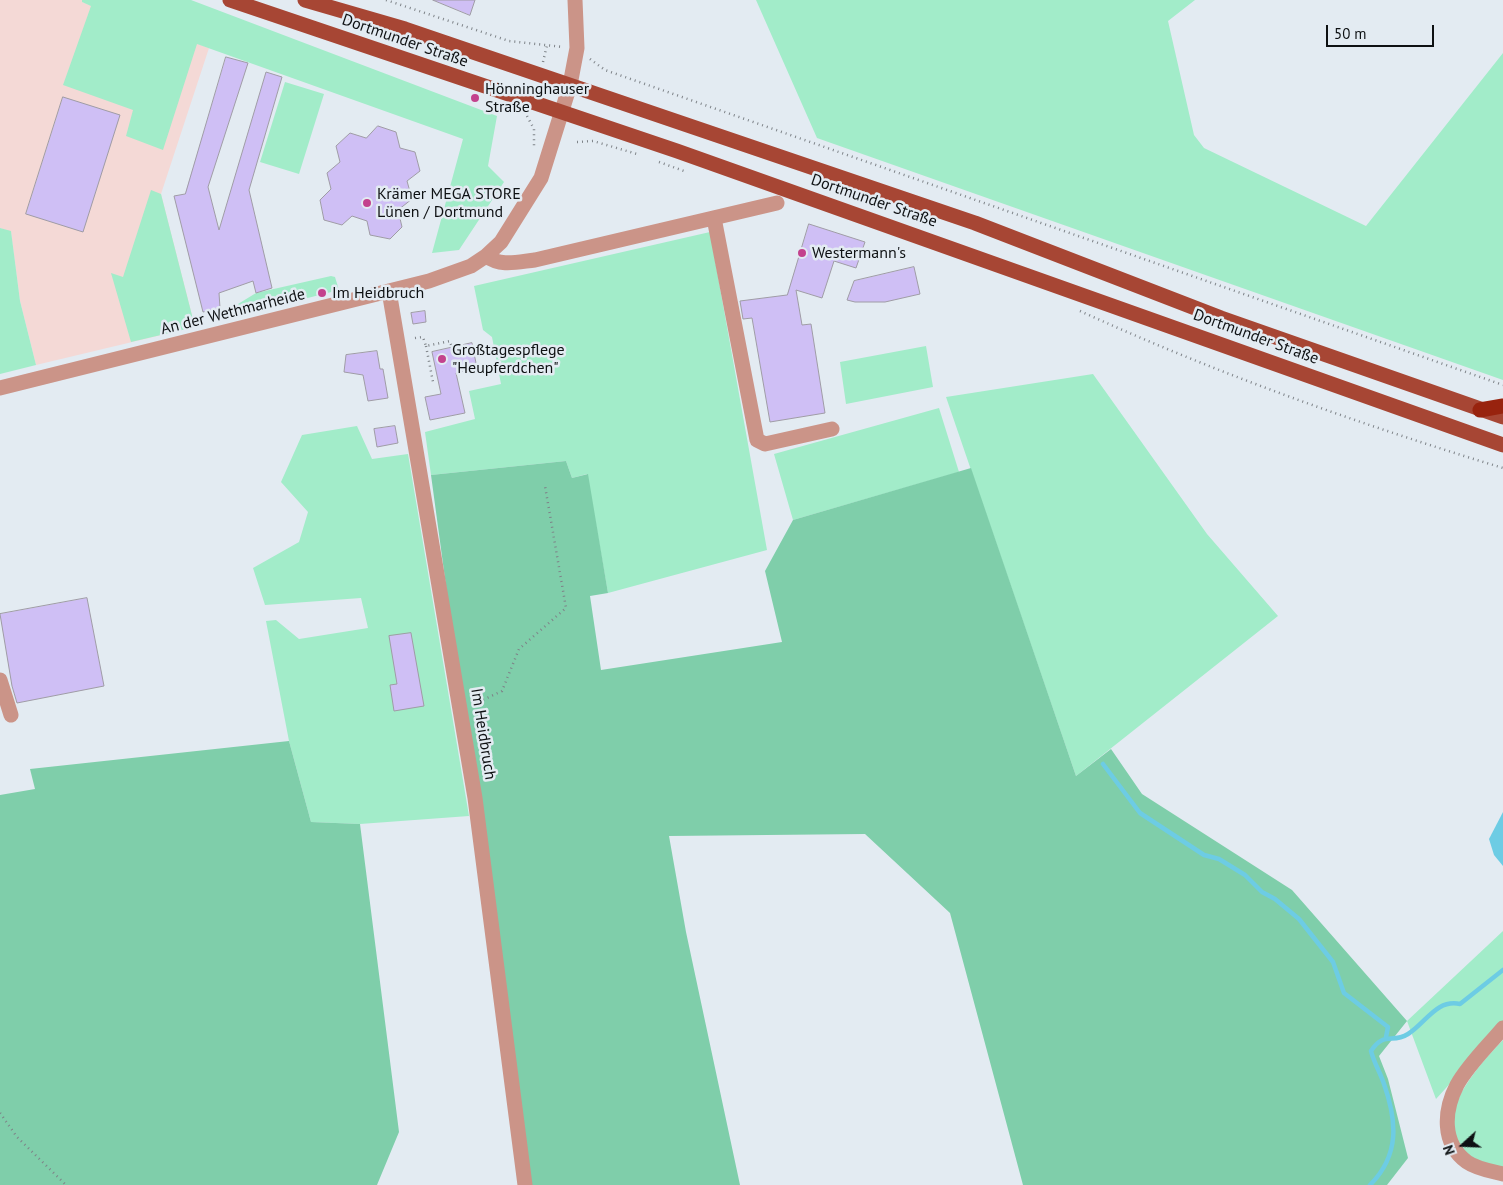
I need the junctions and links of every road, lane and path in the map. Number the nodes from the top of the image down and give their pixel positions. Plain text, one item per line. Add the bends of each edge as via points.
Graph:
1 (230, 0) edge
2 (306, 0) edge
3 (386, 0) edge
4 (575, 0) edge
5 (576, 48) junction
6 (570, 85) junction
7 (561, 113) junction
8 (526, 115) dead end
9 (577, 142) dead end
10 (533, 153) dead end
11 (640, 155) dead end
12 (658, 161) dead end
13 (692, 173) dead end
14 (777, 203) dead end
15 (714, 218) junction
16 (486, 256) junction
17 (390, 291) junction
18 (1079, 311) dead end
19 (415, 338) dead end
20 (426, 346) junction
21 (452, 348) dead end
22 (433, 382) dead end
23 (1503, 384) edge
24 (0, 388) edge
25 (1503, 406) edge
26 (1480, 410) junction
27 (1503, 418) edge
28 (832, 429) dead end
29 (1503, 444) edge
30 (1503, 468) edge
31 (545, 486) dead end
32 (0, 680) edge
33 (462, 710) junction
34 (11, 715) dead end
35 (1503, 1028) edge
36 (0, 1114) edge
37 (1503, 1174) edge
38 (66, 1185) edge
39 (525, 1185) edge

1 - 7 main road, Dortmunder Straße
2 - 6 main road, Dortmunder Straße via 405,29
3 - 5 path via 508,41
4 - 5 street
5 - 6 street
5 - 23 path via 604,70
6 - 7 street, An der Wethmarheide
6 - 26 main road, Dortmunder Straße via 975,223 1221,318
7 - 16 street, An der Wethmarheide via 541,178 501,242
7 - 29 main road, Dortmunder Straße via 1010,267
8 - 10 path via 534,129
9 - 11 path via 593,141
12 - 13 path
14 - 15 street
15 - 16 street via 535,260 509,264 494,262
15 - 28 street via 757,440 765,444
16 - 17 street, An der Wethmarheide via 450,275
17 - 24 street, An der Wethmarheide
17 - 33 street, Im Heidbruch
18 - 30 path via 1170,352 1419,442
19 - 20 path via 423,337
20 - 21 path via 450,341
20 - 22 path
25 - 26 highway
26 - 27 main road, Dortmunder Straße
31 - 33 path via 566,608 519,649 502,691
32 - 34 street
33 - 39 street, Im Heidbruch
35 - 37 street via 1458,1084 1447,1112 1447,1128 1458,1153 1478,1167
36 - 38 path via 17,1137

